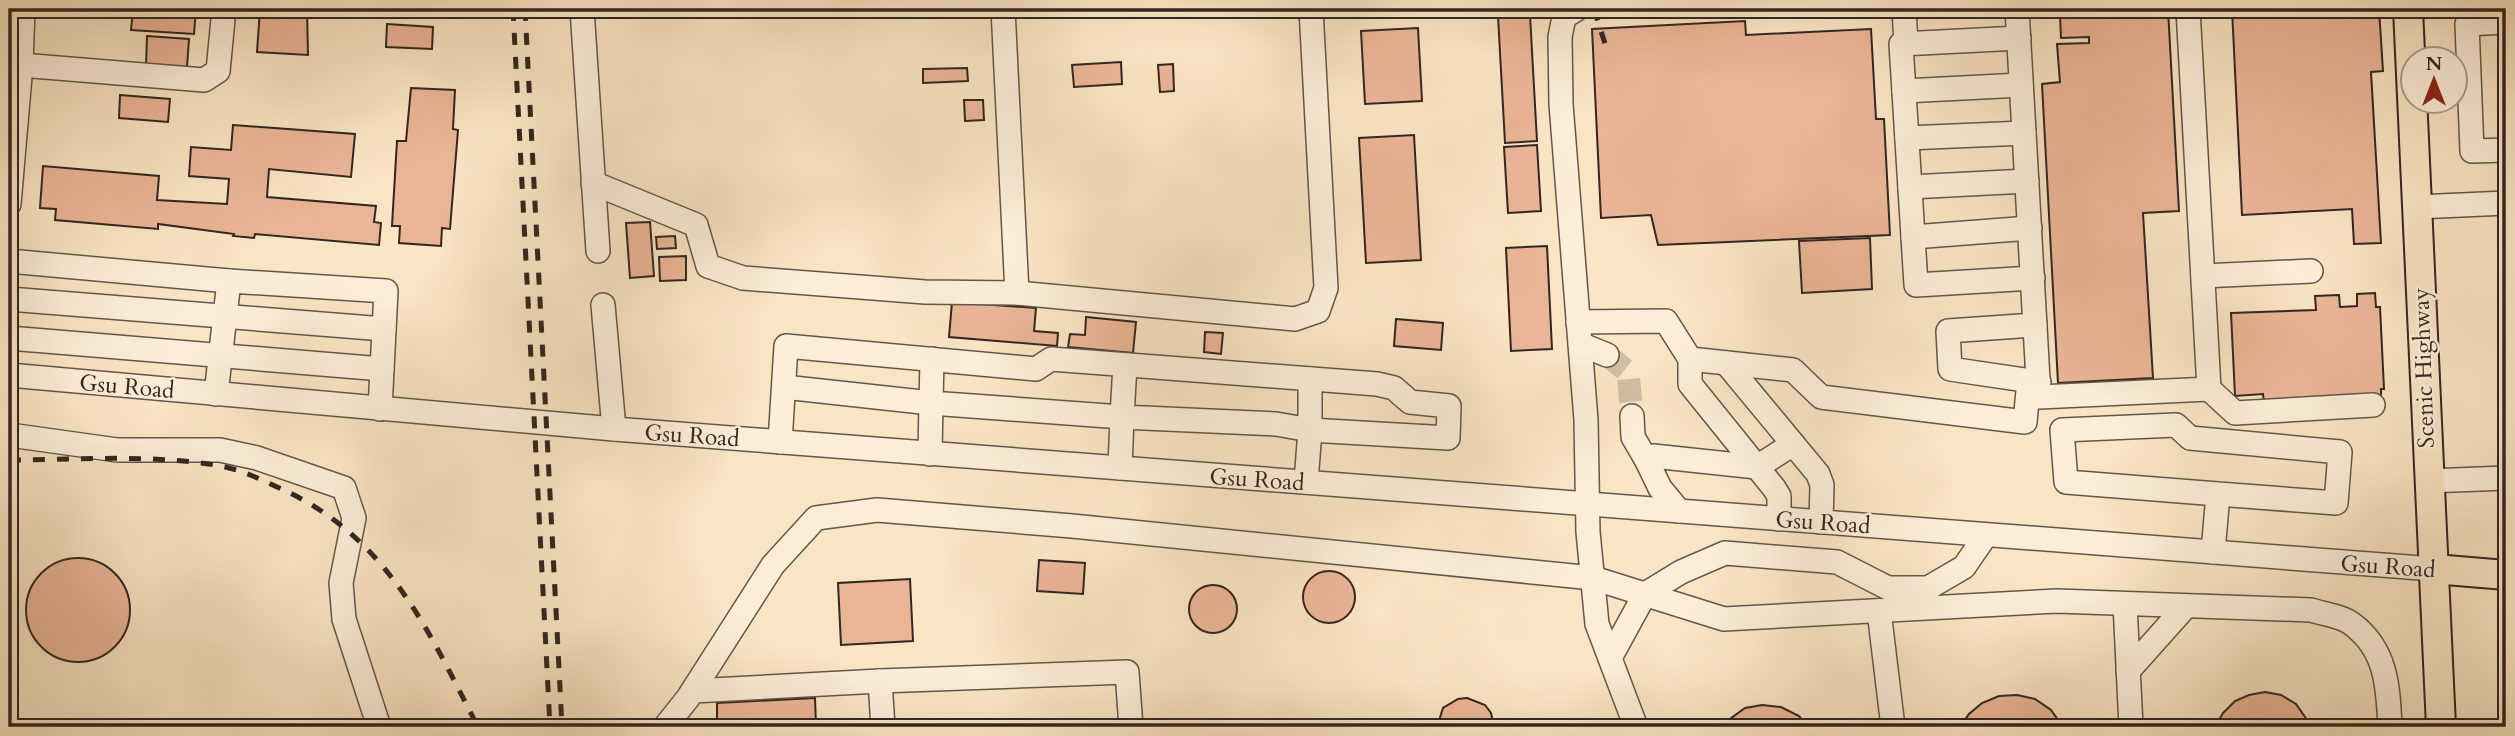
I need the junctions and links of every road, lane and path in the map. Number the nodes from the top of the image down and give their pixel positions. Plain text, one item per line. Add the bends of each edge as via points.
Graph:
1 (23, 9) edge
2 (224, 9) edge
3 (582, 9) edge
4 (1003, 9) edge
5 (1311, 9) edge
6 (1577, 9) edge
7 (1904, 9) edge
8 (2017, 9) edge
9 (2188, 9) edge
10 (2408, 9) edge
11 (2506, 22) edge
12 (2019, 38) junction
13 (1906, 43) junction
14 (15, 65) edge
15 (2021, 85) junction
16 (1904, 91) junction
17 (2024, 133) junction
18 (1907, 138) junction
19 (2506, 150) edge
20 (2027, 181) junction
21 (593, 183) junction
22 (1910, 187) junction
23 (2506, 203) edge
24 (9, 204) edge
25 (2417, 207) junction
26 (2030, 228) junction
27 (1913, 237) junction
28 (598, 251) dead end
29 (9, 261) edge
30 (2311, 271) dead end
31 (2203, 276) junction
32 (2033, 278) junction
33 (229, 281) junction
34 (1017, 293) junction
35 (9, 299) edge
36 (603, 305) dead end
37 (225, 316) junction
38 (2035, 325) junction
39 (384, 329) junction
40 (1579, 333) junction
41 (9, 338) edge
42 (1607, 355) tunnel mouth
43 (220, 356) junction
44 (932, 359) junction
45 (1690, 359) junction
46 (1726, 363) junction
47 (1125, 365) junction
48 (382, 369) junction
49 (9, 376) edge
50 (1310, 379) junction
51 (2034, 381) junction
52 (784, 387) junction
53 (2209, 389) junction
54 (216, 394) junction
55 (931, 403) junction
56 (2373, 405) dead end
57 (380, 409) junction
58 (1632, 416) tunnel mouth
59 (1122, 417) junction
60 (614, 429) junction
61 (1310, 430) junction
62 (9, 439) edge
63 (780, 442) junction
64 (1793, 444) junction
65 (930, 454) junction
66 (1647, 461) junction
67 (1757, 467) junction
68 (1120, 468) junction
69 (2506, 478) edge
70 (2428, 481) junction
71 (1306, 482) junction
72 (2218, 494) junction
73 (1587, 504) junction
74 (1679, 511) junction
75 (1779, 519) junction
76 (1821, 522) junction
77 (1986, 535) junction
78 (2213, 552) junction
79 (2434, 569) junction
80 (2506, 575) edge
81 (1592, 578) junction
82 (1645, 594) junction
83 (2125, 604) junction
84 (2186, 606) junction
85 (1879, 611) junction
86 (1610, 658) junction
87 (2128, 671) junction
88 (880, 681) junction
89 (693, 691) junction
90 (379, 727) edge
91 (664, 727) edge
92 (883, 727) edge
93 (1130, 727) edge
94 (1636, 727) edge
95 (1893, 727) edge
96 (2131, 727) edge
97 (2390, 727) edge
98 (2441, 727) edge

1 - 14 street
2 - 14 street via 218,71 204,80
3 - 21 street
4 - 34 street
5 - 34 street via 1326,288 1318,311 1295,320
6 - 40 street via 1564,17 1560,37
7 - 13 street
8 - 12 street
9 - 31 street
10 - 25 main road, Scenic Highway
11 - 19 street via 2467,24 2472,151
12 - 13 street
12 - 15 street
13 - 16 street via 1901,44
14 - 24 street
15 - 16 street
15 - 17 street
16 - 18 street
17 - 18 street
17 - 20 street
18 - 22 street
20 - 22 street
20 - 26 street
21 - 28 street
21 - 34 street via 696,225 708,266 743,278 925,292
22 - 27 street
23 - 25 street
25 - 70 main road, Scenic Highway
26 - 27 street
26 - 32 street
27 - 32 street via 1916,285
29 - 33 street
30 - 31 street
31 - 53 street
32 - 38 street
33 - 37 street
33 - 39 street via 386,291
35 - 37 street
36 - 60 street
37 - 39 street
37 - 43 street
38 - 51 street
38 - 51 street via 1948,331 1950,369
39 - 48 street
40 - 42 street
40 - 45 street via 1666,321
40 - 73 street
41 - 43 street
43 - 48 street
43 - 54 street
44 - 47 street via 1036,369 1051,359
44 - 52 street via 786,346
44 - 55 street
45 - 46 street
45 - 67 street via 1690,384
46 - 51 street via 1793,370 1821,397 2025,422
46 - 64 street
47 - 50 street
47 - 59 street
48 - 57 street
49 - 54 street, Gsu Road
50 - 61 street
50 - 61 street via 1377,384 1394,388 1410,402 1449,406 1448,438
51 - 53 street via 2039,397
52 - 55 street
52 - 63 street
53 - 56 street via 2235,413
54 - 57 street, Gsu Road
55 - 59 street
55 - 65 street
57 - 60 street, Gsu Road
58 - 66 street via 1633,437
59 - 61 street via 1276,424
59 - 68 street
60 - 63 street, Gsu Road
61 - 71 street
62 - 90 street via 17,436 117,450 220,450 344,488 354,518 341,583 344,619
63 - 65 street, Gsu Road
64 - 67 street
64 - 76 street via 1822,485
65 - 68 street, Gsu Road
66 - 67 street via 1653,456
66 - 74 street via 1660,488
67 - 75 street via 1779,496
68 - 71 street, Gsu Road
69 - 70 street
70 - 79 main road, Scenic Highway
71 - 73 street, Gsu Road
72 - 72 street via 2336,503 2340,452 2190,438 2176,425 2062,430 2066,482
72 - 78 street
73 - 74 street, Gsu Road
73 - 81 street
74 - 75 street, Gsu Road
75 - 76 street, Gsu Road
76 - 77 street, Gsu Road
77 - 78 street, Gsu Road
77 - 82 street via 1964,567 1928,588 1888,589 1837,562 1725,553
78 - 79 street, Gsu Road
79 - 80 main road, Gsu Road
79 - 98 main road, Scenic Highway
81 - 82 street
81 - 86 street via 1597,624
81 - 89 street via 891,511 816,518 773,565
82 - 85 street via 1724,619
82 - 86 street
83 - 84 street
83 - 85 street via 2057,601
83 - 87 street
84 - 87 street
84 - 97 street via 2311,610 2351,623 2375,649 2388,676
85 - 95 street
86 - 94 street
87 - 96 street
88 - 89 street
88 - 92 street
88 - 93 street via 1128,672
89 - 91 street

